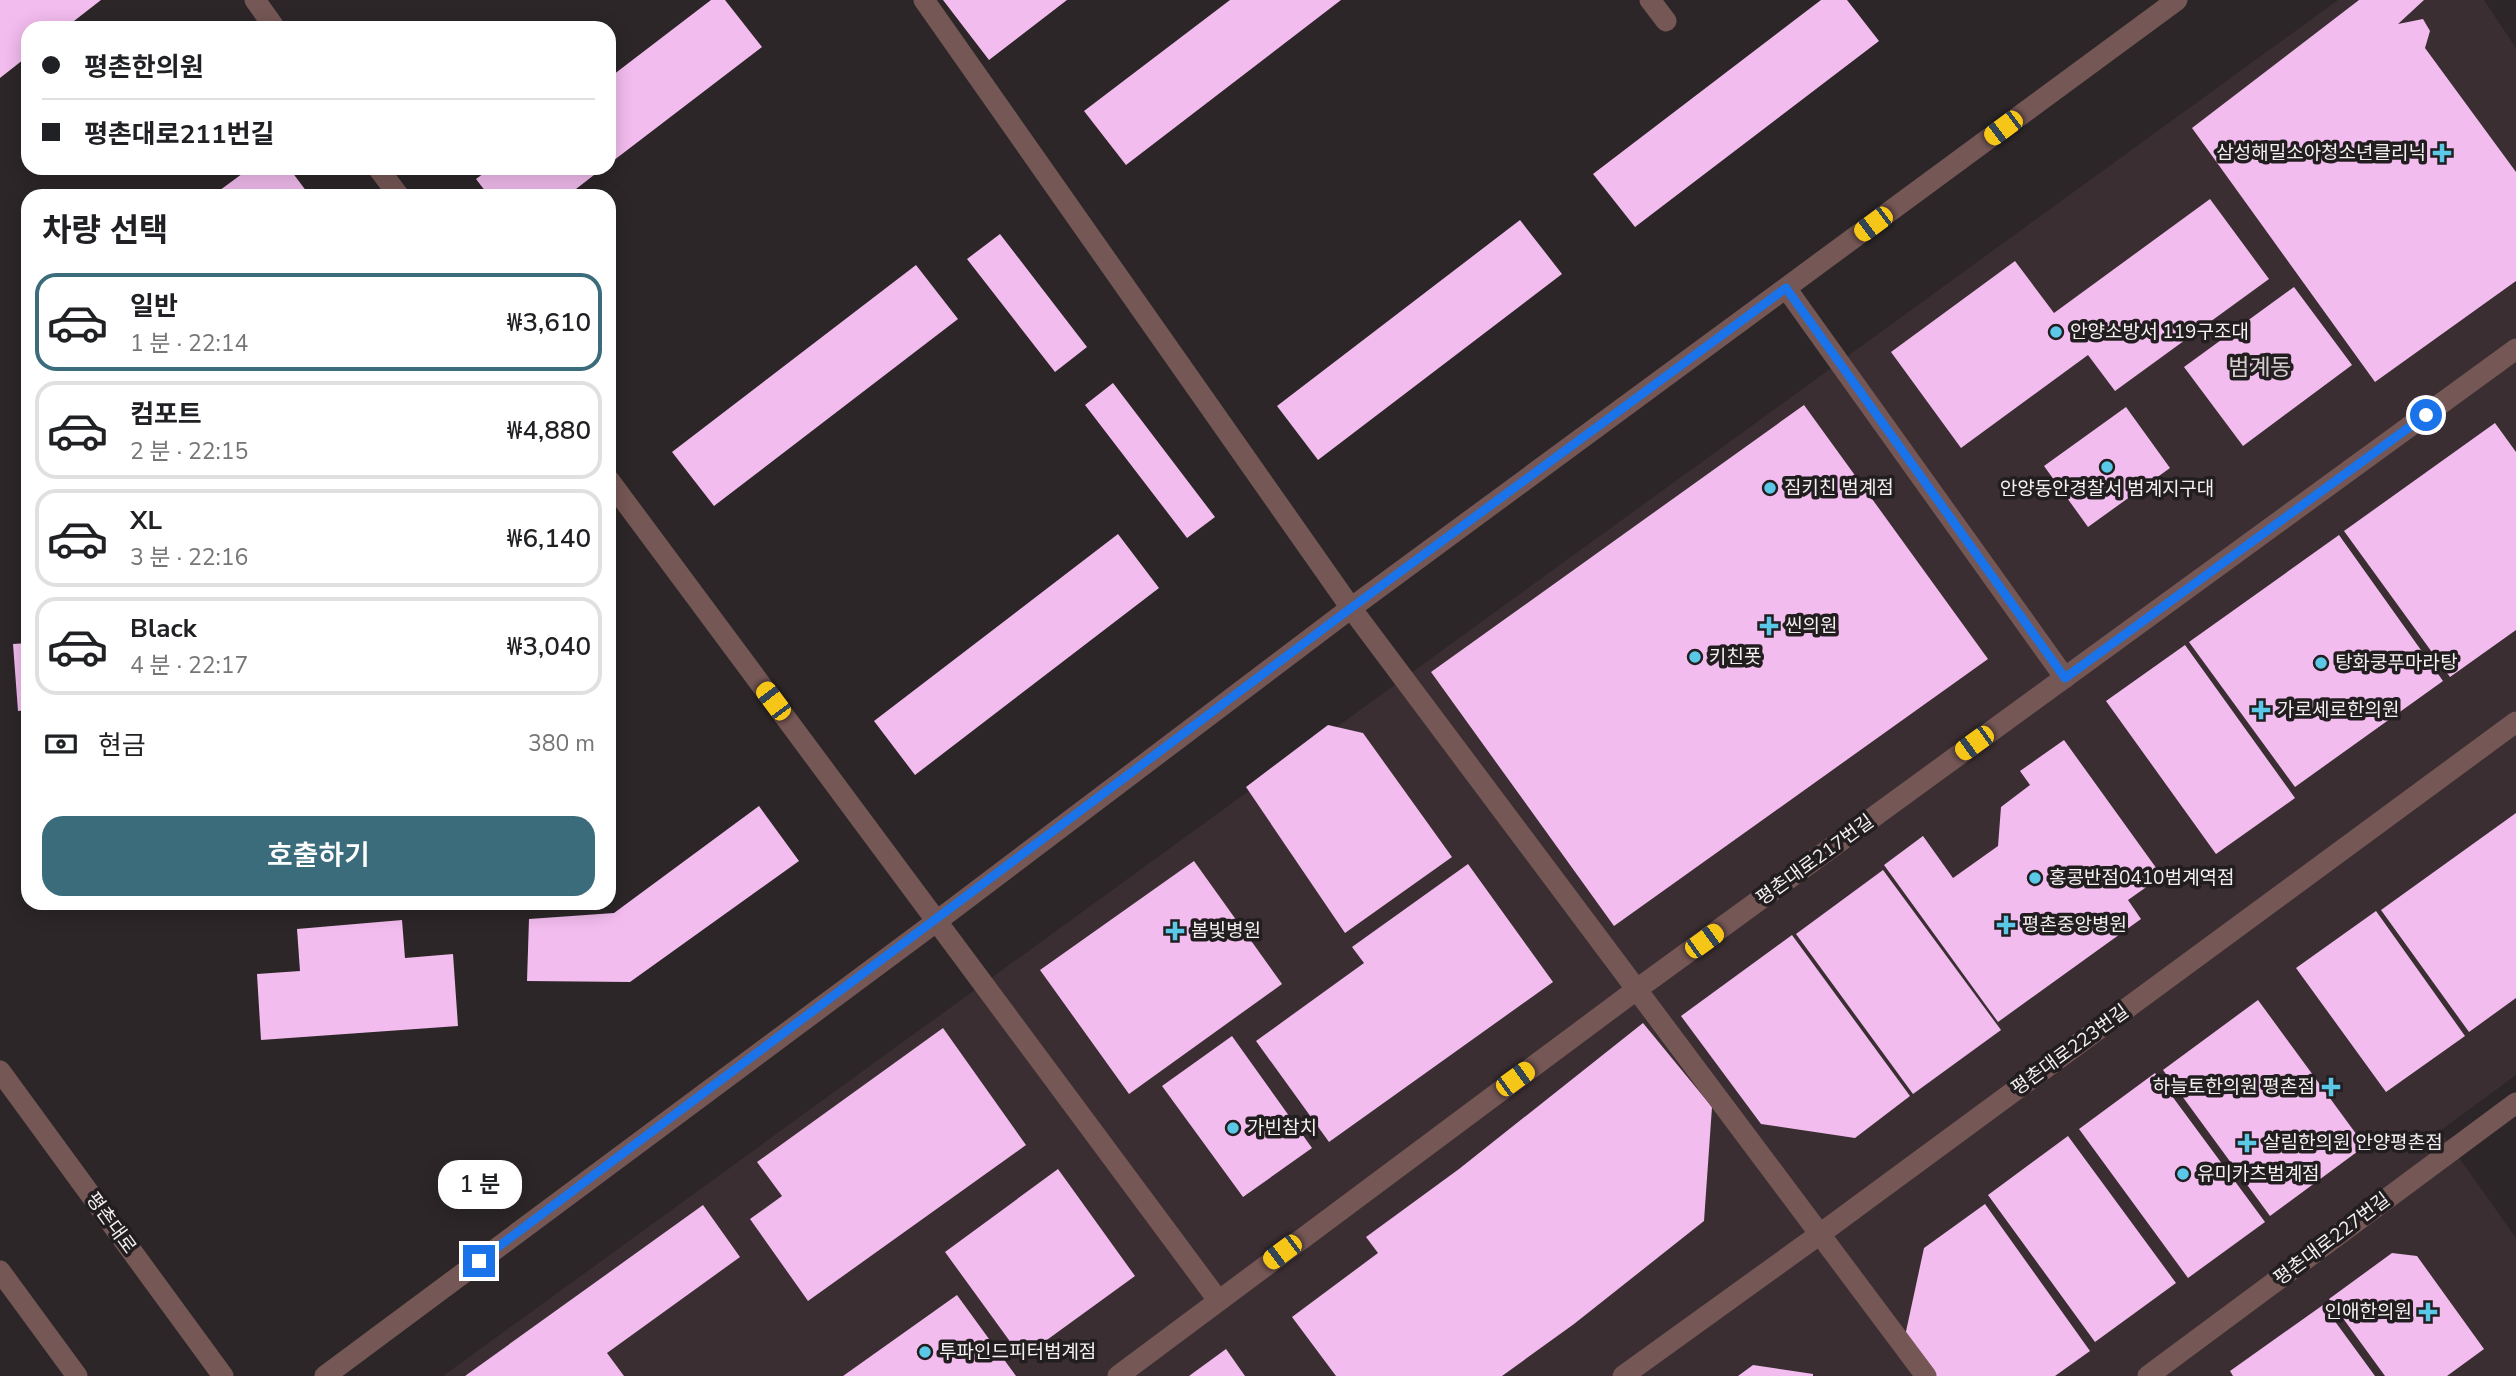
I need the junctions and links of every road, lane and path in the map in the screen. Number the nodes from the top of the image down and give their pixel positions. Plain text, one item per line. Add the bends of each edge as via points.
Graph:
1 (255, 0) edge
2 (924, 0) edge
3 (1650, 0) edge
4 (2177, 0) edge
5 (270, 21) edge
6 (1666, 21) dead end
7 (1786, 288) junction
8 (2516, 349) edge
9 (616, 489) edge
10 (1351, 608) junction
11 (2065, 678) junction
12 (2516, 722) edge
13 (937, 921) junction
14 (1636, 990) junction
15 (0, 1071) edge
16 (2516, 1103) edge
17 (1820, 1234) junction
18 (0, 1271) edge
19 (1218, 1300) junction
20 (77, 1376) edge
21 (223, 1376) edge
22 (325, 1376) edge
23 (1118, 1376) edge
24 (1623, 1376) edge
25 (1926, 1376) edge
26 (2148, 1376) edge

1 - 5 street
2 - 10 street
3 - 6 street
4 - 7 street
7 - 10 street
7 - 11 street
8 - 11 street, 평촌대로217번길
9 - 13 street
10 - 13 street
10 - 14 street
11 - 14 street, 평촌대로217번길
12 - 17 street, 평촌대로223번길
13 - 19 street
13 - 22 street
14 - 17 street
14 - 19 street, 평촌대로217번길
15 - 21 street, 평촌대로
16 - 26 street, 평촌대로227번길
17 - 24 street, 평촌대로223번길
17 - 25 street
18 - 20 street
19 - 23 street, 평촌대로217번길

